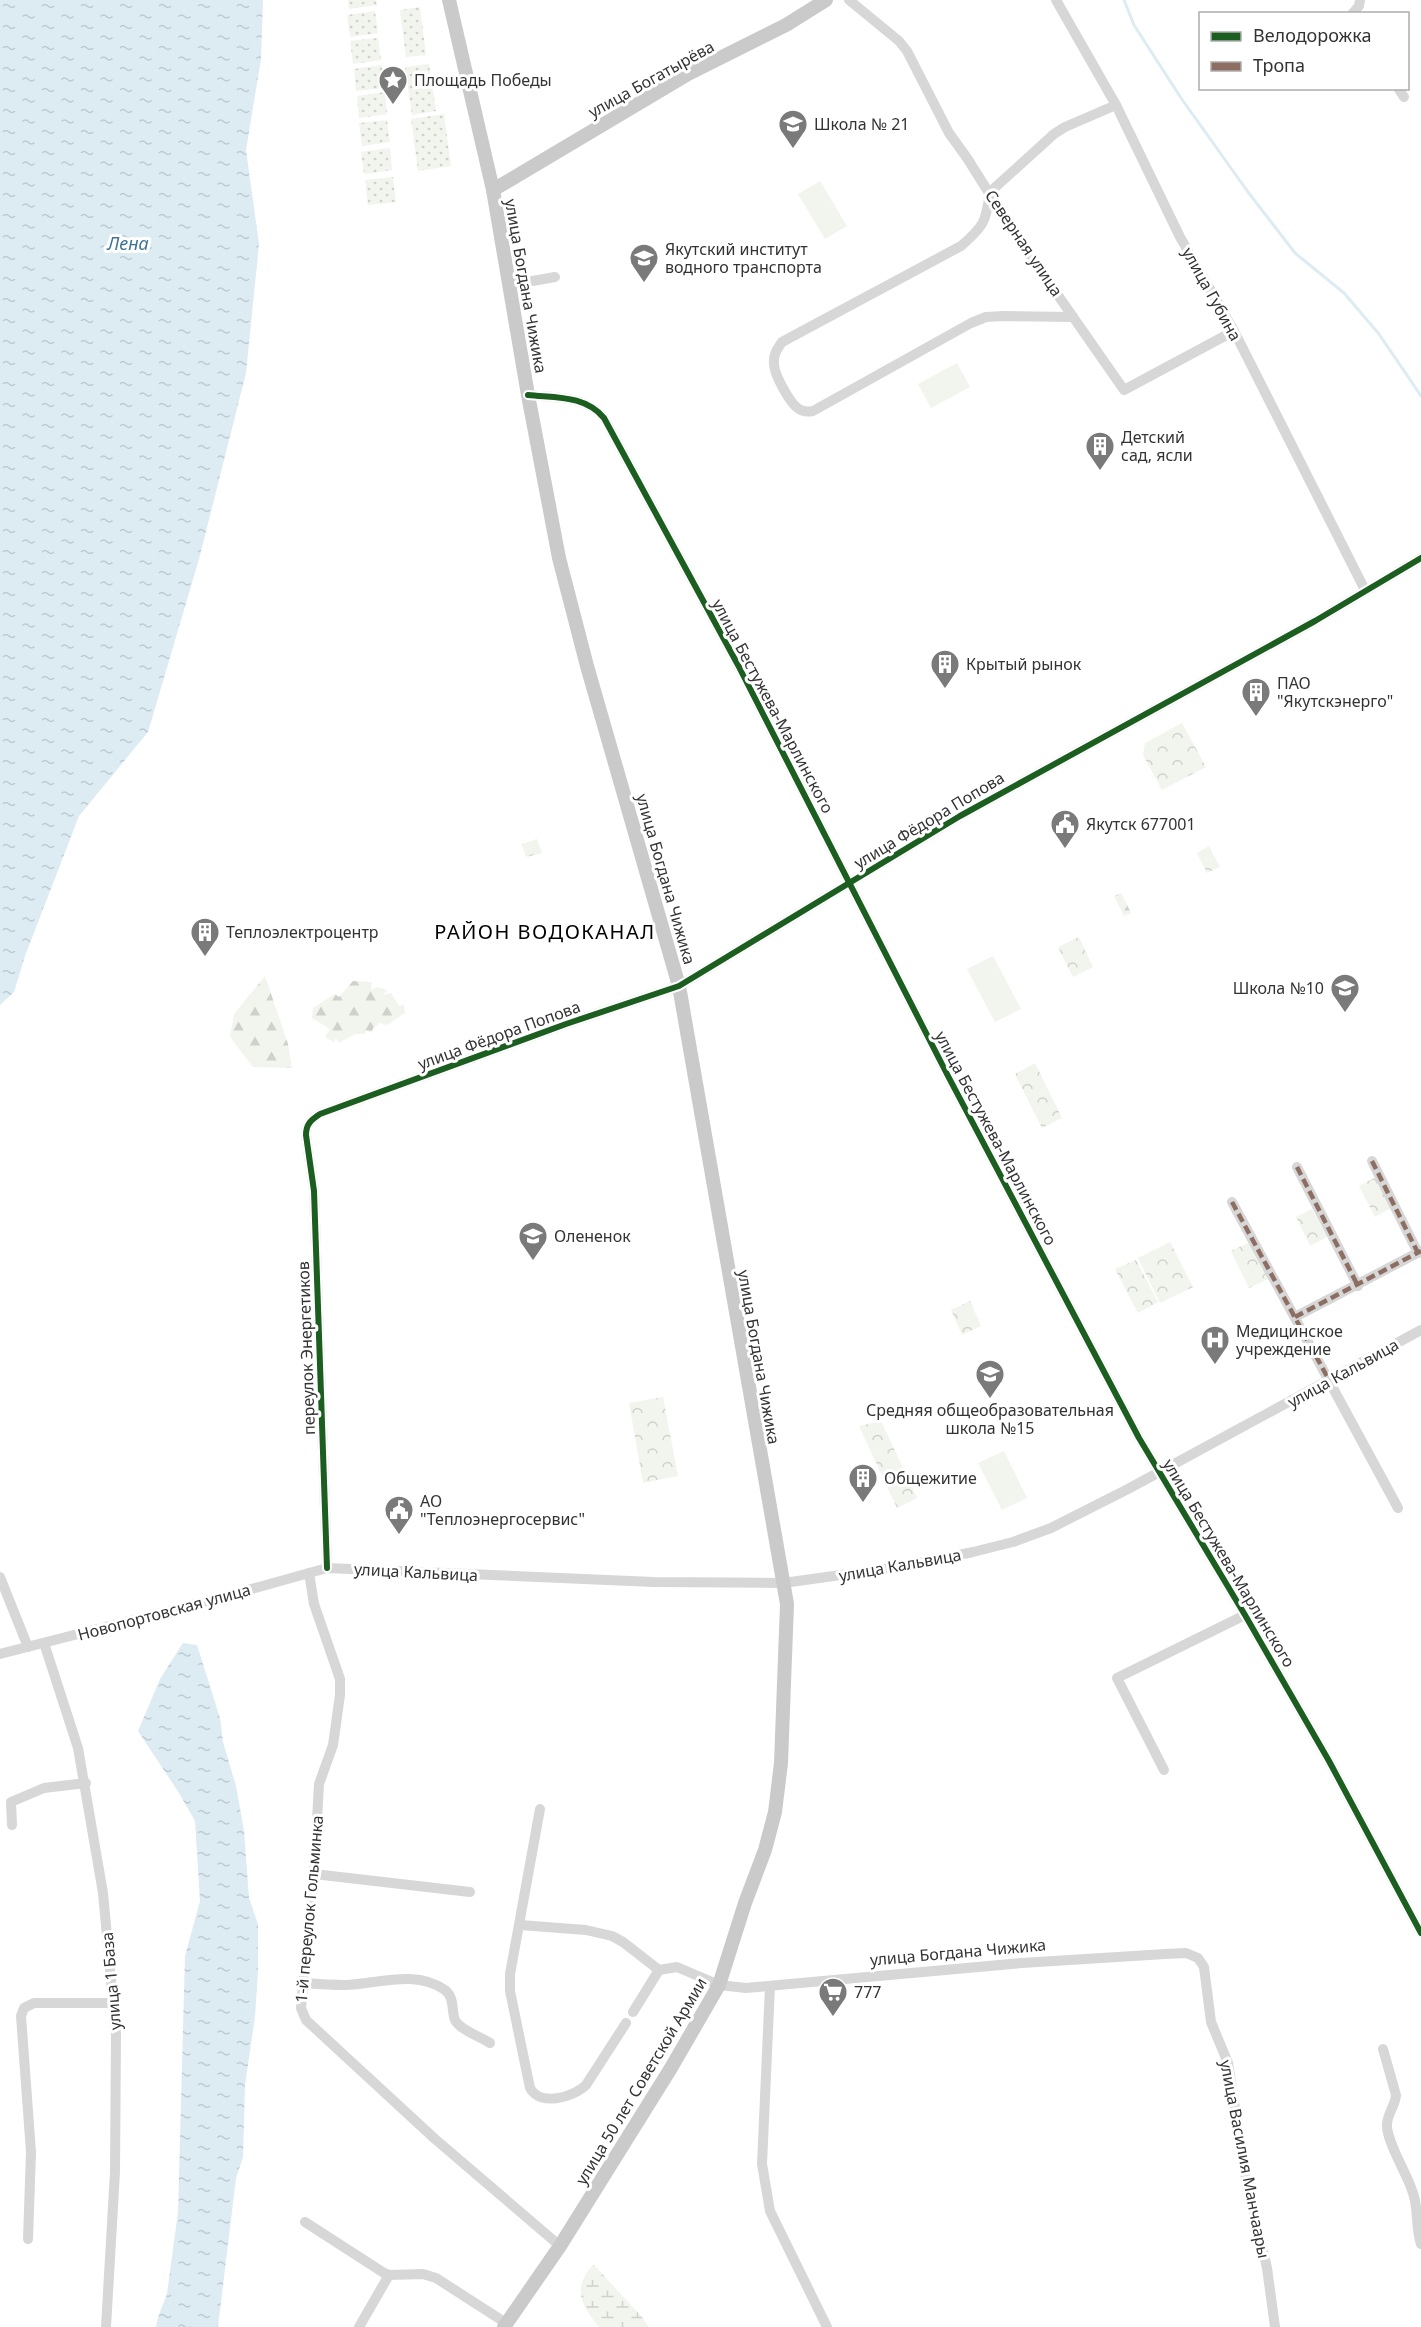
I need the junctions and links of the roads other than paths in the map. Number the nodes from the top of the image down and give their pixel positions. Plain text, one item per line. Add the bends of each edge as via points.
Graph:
1 (449, 0) edge
2 (826, 0) edge
3 (849, 0) edge
4 (1056, 0) edge
5 (1116, 105) junction
6 (493, 190) junction
7 (990, 192) junction
8 (555, 277) dead end
9 (510, 285) junction
10 (1074, 317) junction
11 (1234, 331) junction
12 (528, 395) junction
13 (1421, 558) edge
14 (1365, 590) junction
15 (850, 882) junction
16 (679, 986) junction
17 (306, 1128) joint
18 (1372, 1161) dead end
19 (1297, 1167) dead end
20 (1232, 1202) dead end
21 (1419, 1252) edge
22 (1358, 1286) junction
23 (1295, 1317) junction
24 (1421, 1330) edge
25 (1329, 1380) junction
26 (1160, 1472) junction
27 (1398, 1508) dead end
28 (327, 1568) junction
29 (309, 1573) junction
30 (0, 1577) edge
31 (783, 1583) junction
32 (1245, 1615) junction
33 (44, 1643) junction
34 (28, 1647) junction
35 (0, 1653) edge
36 (1164, 1770) dead end
37 (86, 1783) junction
38 (540, 1809) dead end
39 (12, 1825) dead end
40 (314, 1874) junction
41 (470, 1892) dead end
42 (520, 1925) junction
43 (1421, 1933) edge
44 (1198, 1959) joint
45 (659, 1970) junction
46 (303, 1983) junction
47 (719, 1984) junction
48 (770, 1986) junction
49 (113, 2003) junction
50 (633, 2012) dead end
51 (626, 2023) dead end
52 (490, 2043) dead end
53 (1383, 2049) dead end
54 (305, 2222) dead end
55 (28, 2239) dead end
56 (1421, 2244) edge
57 (560, 2246) junction
58 (389, 2275) junction
59 (505, 2325) edge
60 (106, 2327) edge
61 (359, 2327) edge
62 (827, 2327) edge
63 (1275, 2327) edge

1 - 6 main road, улица Богдана Чижика
2 - 6 main road, улица Богатырёва via 786,25 688,74
3 - 7 street, Северная улица via 908,51 949,133
4 - 5 street, улица Губина
5 - 7 street via 1054,134
5 - 11 street, улица Губина via 1180,237
6 - 9 main road, улица Богдана Чижика
7 - 10 street, Северная улица
7 - 10 street via 987,216 978,231 961,246 782,342 773,362 791,402 802,411 818,410 986,317
8 - 9 street
9 - 12 main road, улица Богдана Чижика
10 - 11 street, Северная улица via 1124,390
11 - 14 street, улица Губина
12 - 15 street, улица Бестужева-Марлинского via 576,400 596,408 604,418
12 - 16 main road, улица Богдана Чижика via 572,611
13 - 14 street, улица Фёдора Попова
14 - 15 street, улица Фёдора Попова via 1046,767
15 - 16 street, улица Фёдора Попова
15 - 26 street, улица Бестужева-Марлинского via 1061,1295
16 - 17 street, улица Фёдора Попова via 566,1023 320,1114
16 - 31 main road, улица Богдана Чижика
17 - 28 street, переулок Энергетиков via 314,1191
18 - 21 street
19 - 22 street
20 - 23 street
21 - 22 street
22 - 23 street
23 - 25 street
24 - 25 street, улица Кальвица
25 - 26 street, улица Кальвица
25 - 27 street
26 - 31 street, улица Кальвица via 1051,1528 1013,1542 906,1566
26 - 32 street, улица Бестужева-Марлинского
28 - 29 street, Новопортовская улица
28 - 31 street, улица Кальвица via 654,1582
29 - 33 street, Новопортовская улица
29 - 40 street, 1-й переулок Гольминка via 314,1604 340,1679 333,1745 319,1784
30 - 34 street
31 - 47 main road, улица 50 лет Советской Армии via 787,1604 781,1763 775,1812
32 - 36 street via 1117,1678
32 - 43 street, улица Бестужева-Марлинского
33 - 34 street, Новопортовская улица
33 - 37 street, улица 1 База
34 - 35 street, Новопортовская улица
37 - 39 street via 44,1788 11,1802
37 - 49 street, улица 1 База via 103,1893
38 - 42 street
40 - 41 street
40 - 46 street, 1-й переулок Гольминка
42 - 45 street via 612,1936
42 - 51 street via 510,1991 533,2093 542,2099 580,2091
44 - 48 street, улица Богдана Чижика via 1186,1953 1165,1953
44 - 63 street, улица Василия Манчаары via 1204,1967 1211,2022 1228,2063
45 - 47 street, улица Богдана Чижика via 677,1967
45 - 50 street
46 - 52 street via 345,1985 417,1980 446,1991 459,2025
46 - 57 street, 1-й переулок Гольминка via 301,2008 306,2020 435,2139
47 - 48 street, улица Богдана Чижика
47 - 57 main road, улица 50 лет Советской Армии
48 - 62 street via 762,2164 765,2191 770,2211
49 - 55 street via 34,2003 24,2008 21,2016 31,2152
49 - 60 street, улица 1 База via 115,2172
53 - 56 street via 1396,2096 1388,2118 1388,2133 1414,2193
54 - 58 street
57 - 59 main road, улица 50 лет Советской Армии
58 - 59 street via 423,2274 436,2278
58 - 61 street

